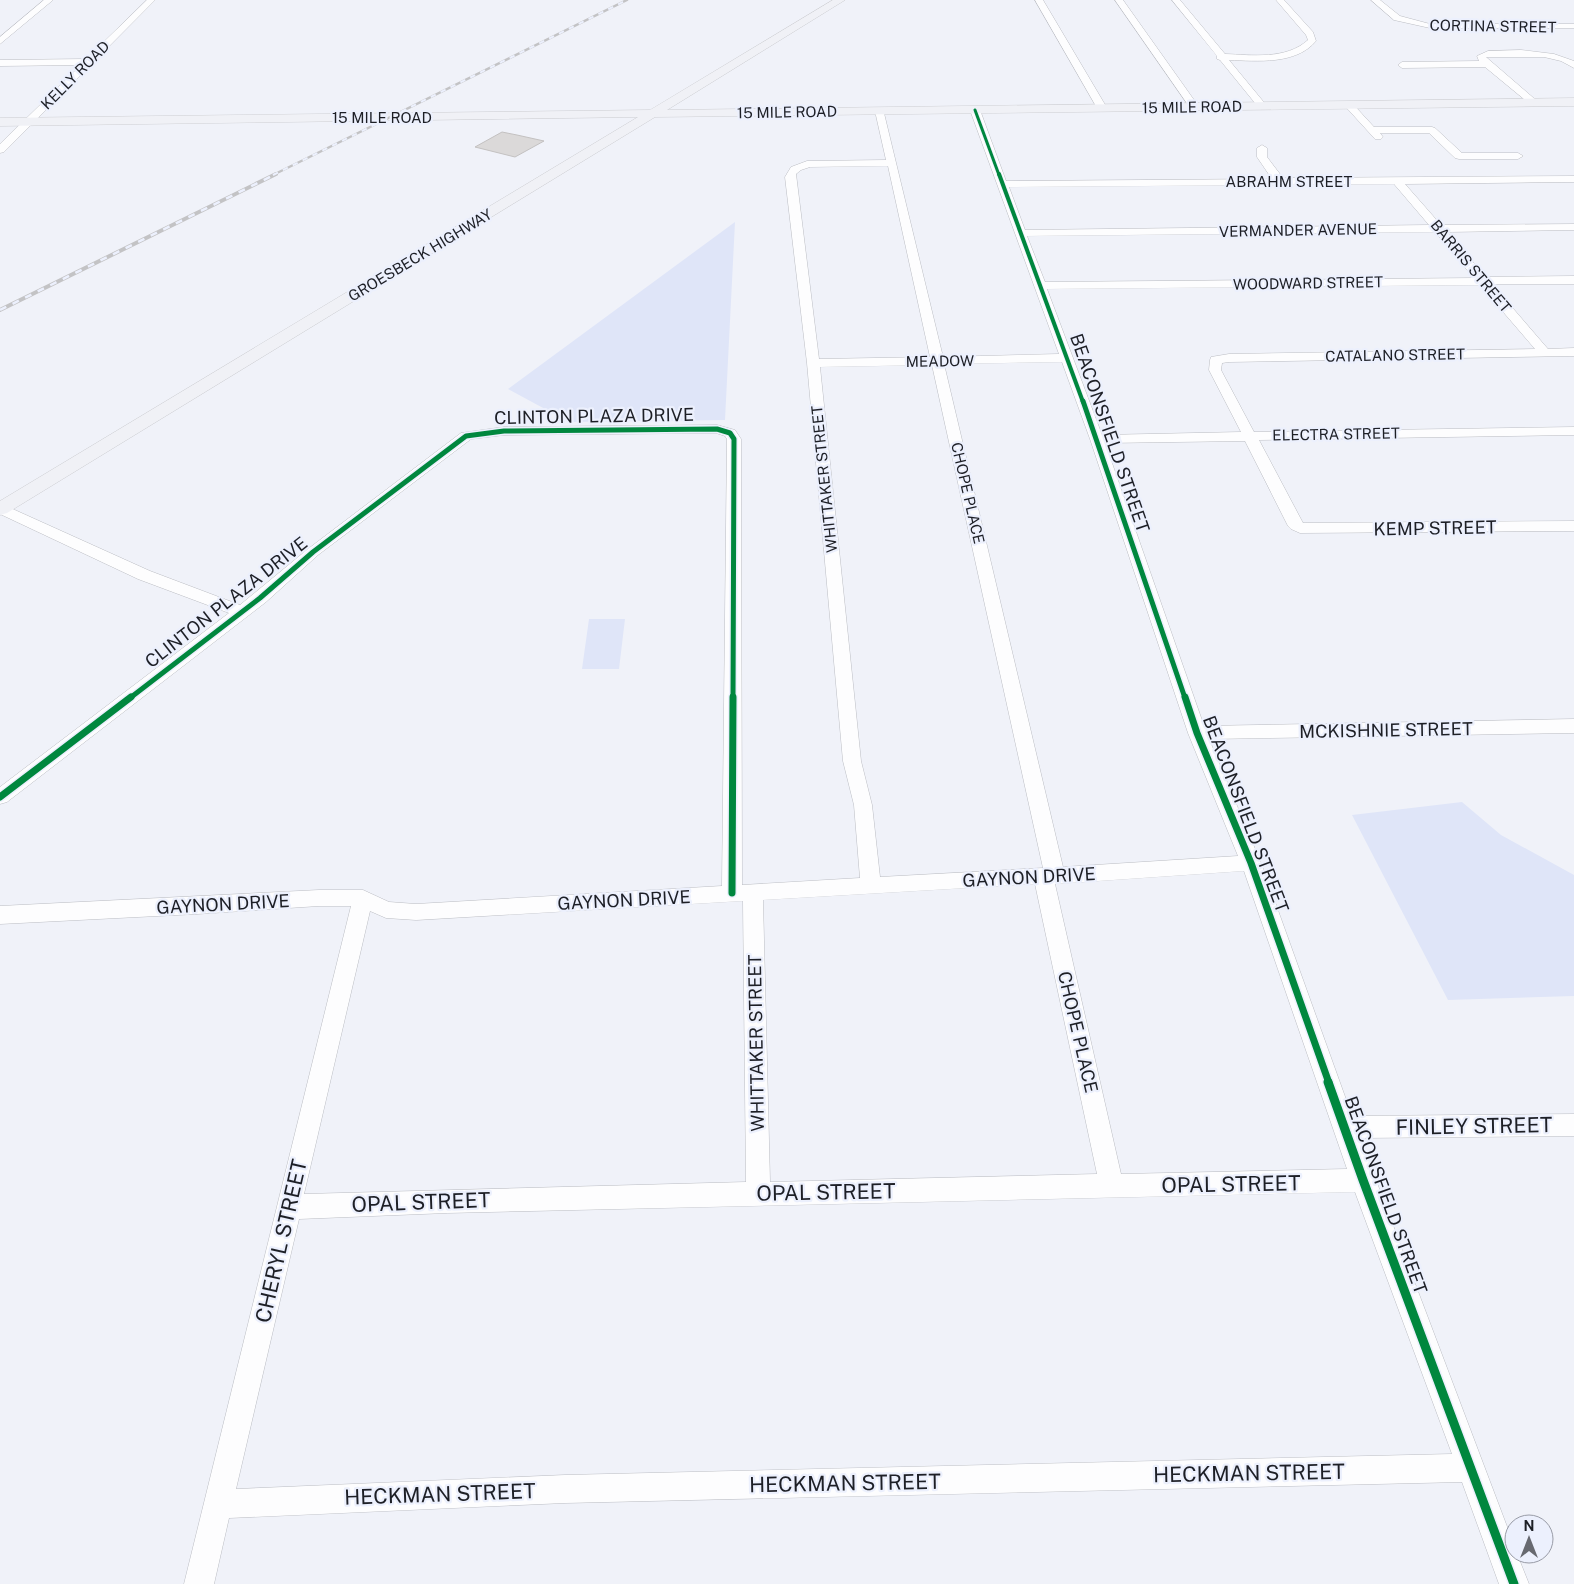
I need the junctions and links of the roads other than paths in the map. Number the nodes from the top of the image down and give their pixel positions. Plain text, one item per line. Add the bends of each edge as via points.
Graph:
1 (49, 0) edge
2 (151, 0) edge
3 (840, 0) edge
4 (1039, 0) edge
5 (1118, 0) edge
6 (1176, 0) edge
7 (1280, 0) edge
8 (1375, 0) edge
9 (1574, 26) edge
10 (0, 41) edge
11 (1220, 57) junction
12 (88, 62) junction
13 (0, 63) edge
14 (1488, 64) junction
15 (1573, 64) edge
16 (1402, 65) dead end
17 (1534, 103) junction
18 (1572, 103) edge
19 (1349, 105) junction
20 (1262, 106) junction
21 (1194, 107) junction
22 (1102, 108) junction
23 (976, 110) junction
24 (880, 111) junction
25 (650, 114) junction
26 (29, 121) junction
27 (0, 122) edge
28 (1506, 144) dead end
29 (1262, 148) dead end
30 (0, 150) edge
31 (1524, 162) junction
32 (890, 163) junction
33 (1542, 179) junction
34 (1574, 179) edge
35 (1397, 180) junction
36 (1280, 182) junction
37 (1004, 184) junction
38 (1574, 227) edge
39 (1439, 228) junction
40 (1021, 233) junction
41 (1574, 280) edge
42 (1483, 281) junction
43 (1042, 286) junction
44 (1544, 352) junction
45 (1574, 352) edge
46 (1067, 358) junction
47 (1216, 360) joint
48 (938, 362) junction
49 (813, 364) junction
50 (1574, 431) edge
51 (1250, 435) junction
52 (1097, 439) junction
53 (1, 509) edge
54 (1296, 526) joint
55 (1574, 526) edge
56 (241, 612) junction
57 (1574, 726) edge
58 (1197, 733) junction
59 (0, 797) edge
60 (1250, 862) junction
61 (1049, 876) junction
62 (871, 885) junction
63 (743, 893) junction
64 (363, 898) junction
65 (0, 916) edge
66 (1574, 1125) edge
67 (1344, 1128) junction
68 (1363, 1180) junction
69 (1112, 1187) junction
70 (758, 1194) junction
71 (290, 1207) junction
72 (1470, 1468) junction
73 (219, 1504) junction
74 (199, 1584) edge
75 (1514, 1584) edge

1 - 10 street
2 - 12 street, KELLY ROAD
3 - 25 main road, GROESBECK HIGHWAY
4 - 22 street
5 - 21 street
6 - 11 street
7 - 11 street via 1310,34 1312,41 1309,45 1281,56
8 - 9 street, CORTINA STREET via 1393,16 1411,23 1444,27
11 - 20 street
12 - 13 street
12 - 26 street, KELLY ROAD
14 - 15 street via 1480,56 1548,54
14 - 16 street
14 - 17 street
17 - 18 main road, 15 MILE ROAD
17 - 19 main road, 15 MILE ROAD
19 - 20 main road, 15 MILE ROAD
19 - 31 street via 1375,134 1432,130 1459,156
20 - 21 main road, 15 MILE ROAD
21 - 22 main road, 15 MILE ROAD
22 - 23 main road, 15 MILE ROAD
23 - 24 main road, 15 MILE ROAD
23 - 37 street, BEACONSFIELD STREET
24 - 25 main road, 15 MILE ROAD
24 - 32 street, CHOPE PLACE
25 - 26 main road, 15 MILE ROAD
25 - 53 main road, GROESBECK HIGHWAY
26 - 27 main road, 15 MILE ROAD
26 - 30 street, KELLY ROAD
28 - 31 street
29 - 36 street via 1262,157
31 - 33 street
32 - 48 street, CHOPE PLACE
32 - 49 street, WHITTAKER STREET via 810,164 791,173
33 - 34 street, ABRAHM STREET
33 - 35 street, ABRAHM STREET
35 - 36 street, ABRAHM STREET
35 - 39 street, BARRIS STREET
36 - 37 street, ABRAHM STREET
37 - 40 street, BEACONSFIELD STREET
38 - 39 street, VERMANDER AVENUE
39 - 40 street, VERMANDER AVENUE
39 - 42 street, BARRIS STREET
40 - 43 street, BEACONSFIELD STREET
41 - 42 street, WOODWARD STREET
42 - 43 street, WOODWARD STREET
42 - 44 street, BARRIS STREET
43 - 46 street, BEACONSFIELD STREET
44 - 45 street, CATALANO STREET
44 - 47 street, CATALANO STREET
46 - 48 street, MEADOW
46 - 52 street, BEACONSFIELD STREET
47 - 51 street via 1215,370
48 - 49 street, MEADOW
48 - 61 street, CHOPE PLACE
49 - 62 street, WHITTAKER STREET via 852,761 863,805
50 - 51 street, ELECTRA STREET
51 - 52 street, ELECTRA STREET
51 - 54 street
52 - 58 street, BEACONSFIELD STREET
53 - 56 street, CLINTON PLAZA DRIVE via 144,576
54 - 55 street, KEMP STREET via 1304,529
56 - 59 street, CLINTON PLAZA DRIVE
56 - 63 street, CLINTON PLAZA DRIVE via 313,552 466,436 504,432 711,429 730,433 734,439
57 - 58 street, MCKISHNIE STREET
58 - 60 street, BEACONSFIELD STREET
60 - 61 street, GAYNON DRIVE
60 - 67 street, BEACONSFIELD STREET
61 - 62 street, GAYNON DRIVE
61 - 69 street, CHOPE PLACE
62 - 63 street, GAYNON DRIVE
63 - 64 street, GAYNON DRIVE via 416,912 386,910
63 - 70 street, WHITTAKER STREET
64 - 65 street, GAYNON DRIVE
64 - 71 street, CHERYL STREET
66 - 67 street, FINLEY STREET
67 - 68 street, BEACONSFIELD STREET
68 - 69 street, OPAL STREET
68 - 72 street, BEACONSFIELD STREET
69 - 70 street, OPAL STREET
70 - 71 street, OPAL STREET
71 - 73 street, CHERYL STREET
72 - 73 street, HECKMAN STREET via 565,1489
72 - 75 street, BEACONSFIELD STREET
73 - 74 street, CHERYL STREET

